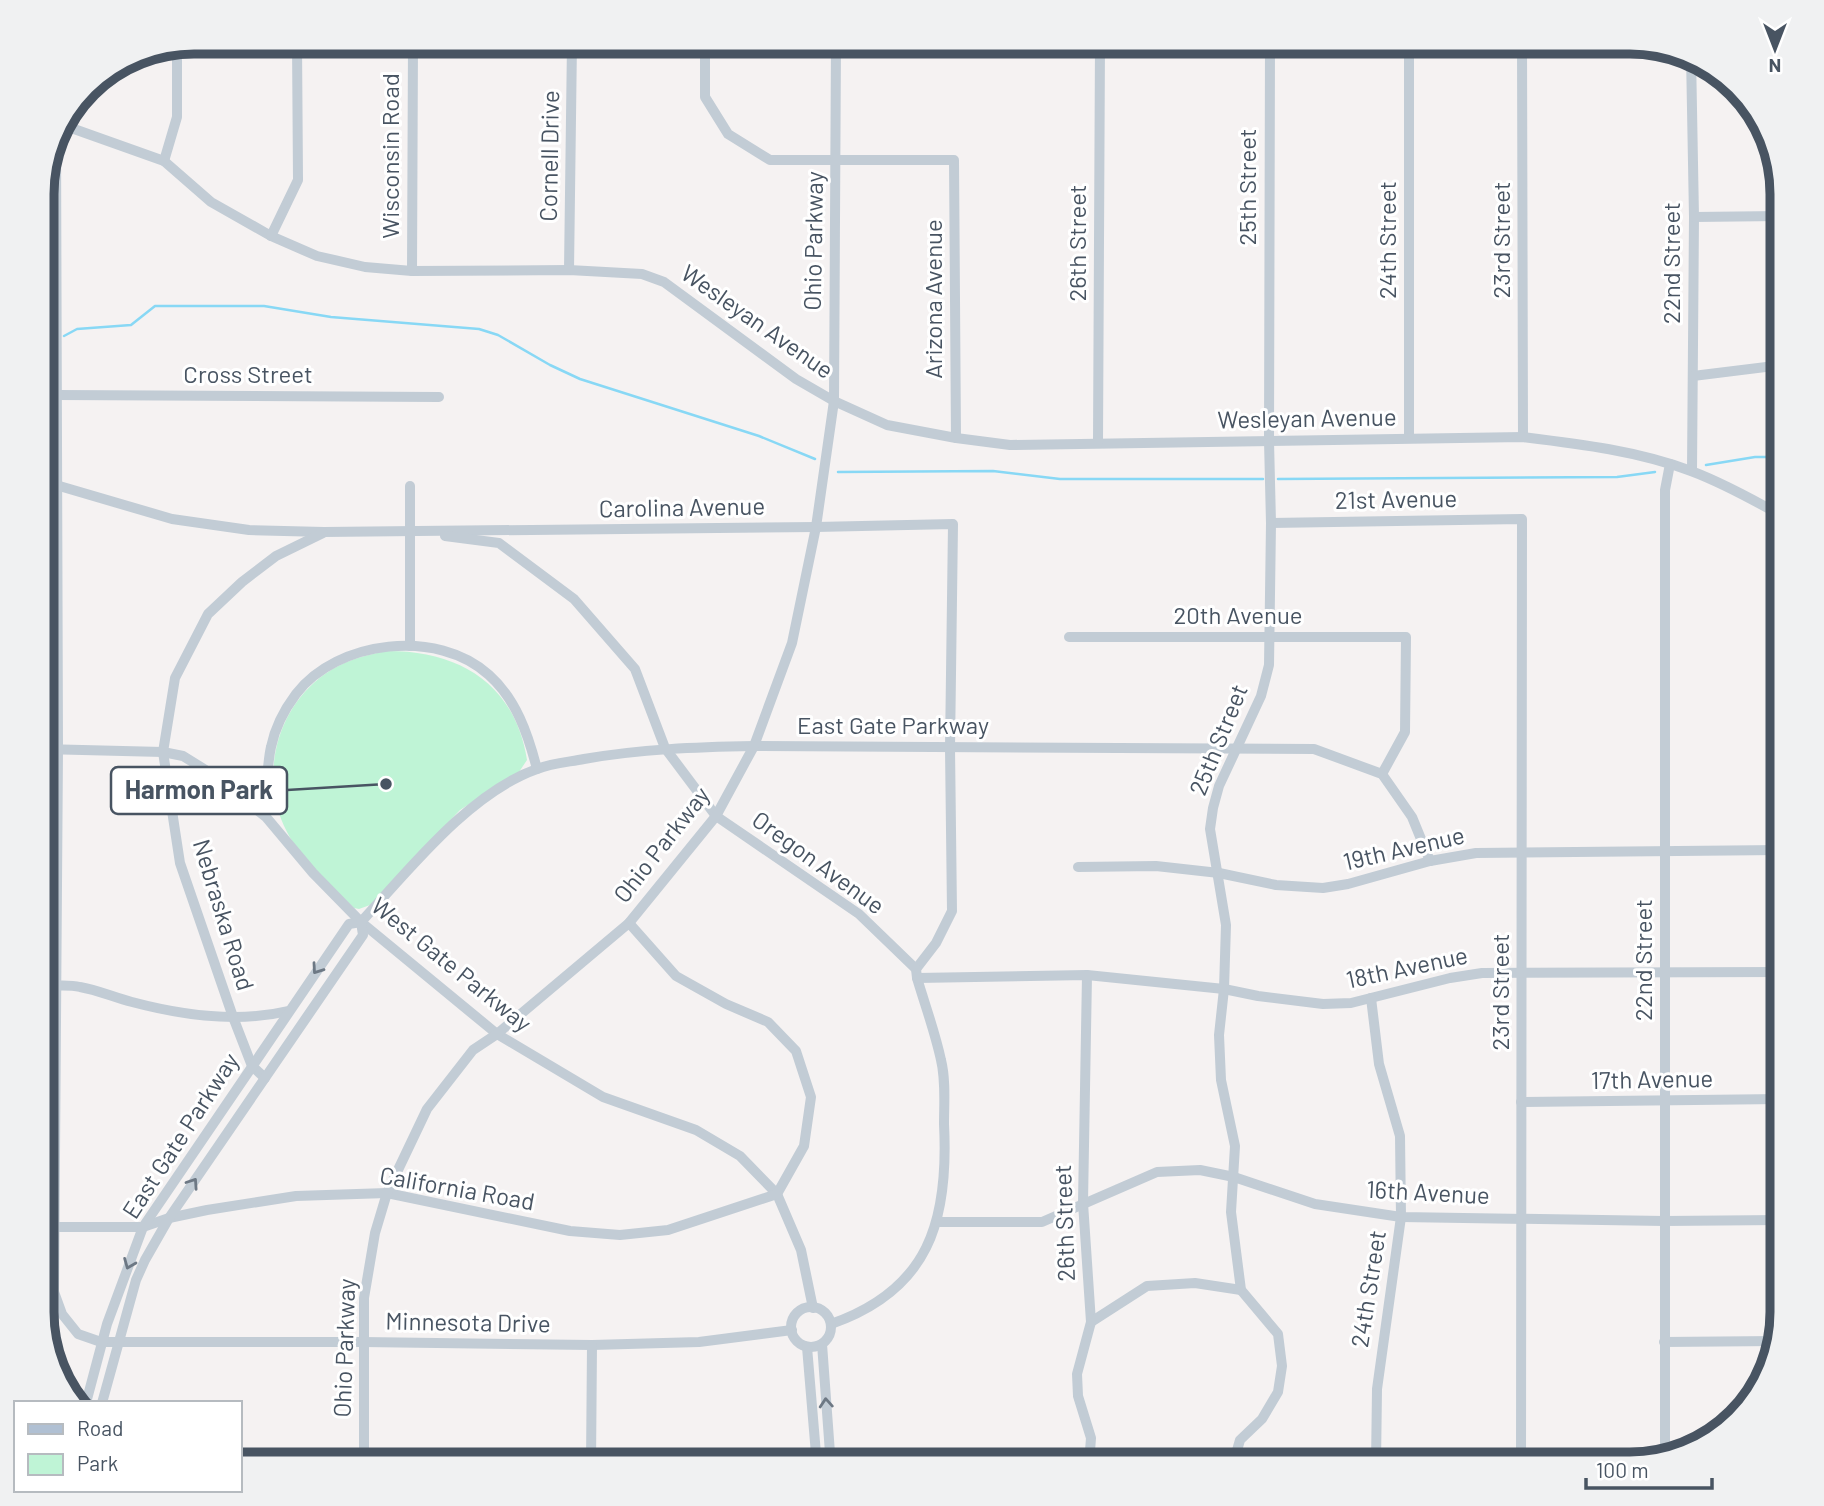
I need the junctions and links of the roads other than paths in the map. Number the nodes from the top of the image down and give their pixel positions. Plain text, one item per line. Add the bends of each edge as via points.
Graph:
1 (1100, 54) edge
2 (1270, 54) edge
3 (1409, 54) edge
4 (1522, 54) edge
5 (298, 55) edge
6 (413, 55) edge
7 (572, 55) edge
8 (705, 55) edge
9 (836, 55) edge
10 (177, 56) edge
11 (1691, 69) edge
12 (71, 128) edge
13 (164, 161) junction
14 (836, 161) junction
15 (56, 171) edge
16 (1770, 216) edge
17 (1694, 217) junction
18 (271, 236) junction
19 (569, 270) junction
20 (412, 271) junction
21 (1770, 367) edge
22 (1693, 376) junction
23 (57, 395) junction
24 (439, 397) dead end
25 (834, 401) junction
26 (1524, 437) junction
27 (956, 438) junction
28 (1409, 438) junction
29 (1269, 441) junction
30 (1098, 443) junction
31 (1670, 464) junction
32 (1692, 471) junction
33 (56, 485) junction
34 (410, 486) dead end
35 (1770, 509) edge
36 (1522, 519) joint
37 (1271, 523) junction
38 (816, 527) junction
39 (411, 531) junction
40 (324, 533) junction
41 (1069, 637) dead end
42 (1270, 637) junction
43 (410, 646) junction
44 (754, 746) junction
45 (665, 748) junction
46 (950, 748) junction
47 (1236, 748) junction
48 (58, 749) junction
49 (163, 752) junction
50 (537, 769) junction
51 (1382, 774) junction
52 (256, 808) junction
53 (716, 816) junction
54 (1770, 850) edge
55 (1666, 851) junction
56 (1522, 852) junction
57 (1430, 861) junction
58 (1078, 867) dead end
59 (1219, 873) junction
60 (361, 922) junction
61 (629, 923) junction
62 (1665, 972) junction
63 (1770, 972) edge
64 (917, 973) junction
65 (1522, 973) junction
66 (1087, 975) junction
67 (55, 986) junction
68 (1224, 989) junction
69 (1371, 998) junction
70 (288, 1011) junction
71 (233, 1017) junction
72 (497, 1034) junction
73 (252, 1066) junction
74 (265, 1078) junction
75 (1770, 1099) edge
76 (1664, 1100) junction
77 (1521, 1102) junction
78 (1234, 1177) junction
79 (387, 1193) junction
80 (777, 1194) junction
81 (1083, 1203) junction
82 (1401, 1217) junction
83 (169, 1218) junction
84 (1522, 1218) junction
85 (1770, 1220) edge
86 (1664, 1221) junction
87 (937, 1222) junction
88 (56, 1227) junction
89 (143, 1227) junction
90 (55, 1260) edge
91 (1241, 1290) junction
92 (55, 1295) edge
93 (813, 1308) junction
94 (1091, 1322) junction
95 (831, 1324) junction
96 (792, 1330) junction
97 (1766, 1341) edge
98 (101, 1342) junction
99 (118, 1342) junction
100 (363, 1342) junction
101 (1664, 1342) junction
102 (822, 1344) junction
103 (592, 1345) junction
104 (807, 1347) junction
105 (86, 1401) edge
106 (103, 1401) edge
107 (1665, 1447) edge
108 (364, 1452) edge
109 (591, 1452) edge
110 (816, 1452) edge
111 (830, 1452) edge
112 (1090, 1452) edge
113 (1236, 1452) edge
114 (1376, 1452) edge
115 (1521, 1452) edge

1 - 30 street, 26th Street
2 - 29 street, 25th Street
3 - 28 street, 24th Street
4 - 26 street, 23rd Street
5 - 18 street via 298,180
6 - 20 street, Wisconsin Road
7 - 19 street, Cornell Drive
8 - 14 street via 705,97 728,134 770,160
9 - 14 street, Ohio Parkway
10 - 13 street via 177,117
11 - 17 street, 22nd Street
12 - 13 street, Wesleyan Avenue
13 - 18 street, Wesleyan Avenue via 211,202
14 - 25 street, Ohio Parkway
14 - 27 street, Arizona Avenue via 954,160
15 - 23 street
16 - 17 street
17 - 22 street, 22nd Street
18 - 20 street, Wesleyan Avenue via 317,256
19 - 20 street, Wesleyan Avenue
19 - 25 street, Wesleyan Avenue via 642,274 664,282 796,379
21 - 22 street
22 - 32 street, 22nd Street
23 - 24 street, Cross Street
23 - 33 street
25 - 27 street, Wesleyan Avenue via 887,425
25 - 38 street, Ohio Parkway
26 - 28 street, Wesleyan Avenue
26 - 31 street, Wesleyan Avenue via 1590,445
27 - 30 street, Wesleyan Avenue via 1010,445
28 - 29 street, Wesleyan Avenue
29 - 30 street, Wesleyan Avenue
29 - 37 street, 25th Street
31 - 32 street, Wesleyan Avenue
31 - 55 street, 22nd Street via 1665,489
32 - 35 street, Wesleyan Avenue
33 - 40 street, Carolina Avenue via 172,519 249,530
33 - 48 street
34 - 39 street
36 - 37 street, 21st Avenue
36 - 56 street, 23rd Street
37 - 42 street, 25th Street
38 - 39 street, Carolina Avenue
38 - 44 street, Ohio Parkway via 792,643
38 - 46 street, Carolina Avenue via 953,523
39 - 40 street, Carolina Avenue
39 - 43 street
39 - 45 street, Oregon Avenue via 499,543 574,599 635,670
40 - 49 street, Nebraska Road via 276,556 208,614 175,678
41 - 42 street, 20th Avenue
42 - 47 street, 25th Street via 1261,696
42 - 51 street, 20th Avenue via 1406,636 1405,732
43 - 50 street via 454,655 488,673 519,714
43 - 52 street via 354,653 319,671 301,688 274,733 265,791
44 - 45 street, East Gate Parkway
44 - 46 street, East Gate Parkway
44 - 53 street, Ohio Parkway
45 - 50 street, East Gate Parkway
45 - 53 street, Oregon Avenue
46 - 47 street, East Gate Parkway
46 - 64 street via 952,911
47 - 51 street, East Gate Parkway via 1314,749
47 - 59 street, 25th Street via 1213,808 1211,837
48 - 49 street, West Gate Parkway
48 - 67 street
49 - 52 street, West Gate Parkway via 183,756
49 - 71 street, Nebraska Road via 180,863
50 - 60 street, East Gate Parkway via 466,812
51 - 57 street via 1412,817
52 - 60 street, West Gate Parkway
53 - 61 street, Ohio Parkway
53 - 64 street, Oregon Avenue via 859,914
54 - 55 street, 19th Avenue
55 - 56 street, 19th Avenue
55 - 62 street, 22nd Street
56 - 57 street, 19th Avenue
56 - 65 street, 23rd Street
57 - 59 street, 19th Avenue via 1323,888 1276,885
58 - 59 street, 19th Avenue via 1156,866
59 - 68 street, 25th Street via 1226,925
60 -> 70 street, East Gate Parkway via 349,924
60 - 72 street, West Gate Parkway
60 - 74 street, East Gate Parkway via 363,935
61 - 72 street, Ohio Parkway
61 - 80 street via 676,976 768,1022 796,1051 811,1097 804,1146
62 - 63 street, 18th Avenue
62 - 65 street, 18th Avenue
62 - 76 street, 22nd Street
64 - 66 street, 18th Avenue
64 - 87 street, Oregon Avenue via 942,1063 946,1153
65 - 69 street, 18th Avenue via 1450,978
65 - 77 street, 23rd Street
66 - 68 street, 18th Avenue
66 - 81 street, 26th Street
67 - 71 street via 79,986 178,1012
67 - 88 street
68 - 69 street, 18th Avenue via 1323,1004
68 - 78 street, 25th Street via 1221,1080 1235,1146
69 - 82 street, 24th Street via 1379,1064 1400,1136
70 - 71 street
70 - 73 street, East Gate Parkway
71 - 73 street, Nebraska Road
72 - 79 street, Ohio Parkway via 473,1050 427,1109
72 - 80 street, West Gate Parkway via 603,1097 696,1130 740,1156
73 - 74 street, Nebraska Road
73 - 89 street, East Gate Parkway
83 -> 74 street, East Gate Parkway
75 - 76 street, 17th Avenue
76 - 77 street, 17th Avenue
76 - 86 street, 22nd Street
77 - 84 street, 23rd Street
78 - 81 street, 16th Avenue via 1200,1170 1157,1172
78 - 82 street, 16th Avenue via 1315,1204
78 - 91 street, 25th Street via 1231,1212
79 - 80 street, California Road via 570,1231 620,1235 668,1230
79 - 83 street, California Road via 296,1196
79 - 100 street, Ohio Parkway via 364,1298
80 - 93 street, West Gate Parkway via 801,1250
81 - 87 street, 16th Avenue via 1042,1222
81 - 94 street, 26th Street
82 - 84 street, 16th Avenue
82 - 114 street, 24th Street via 1377,1389
83 - 89 street, California Road
83 - 99 street, East Gate Parkway via 136,1280
84 - 86 street, 16th Avenue
84 - 115 street, 23rd Street
85 - 86 street, 16th Avenue
86 - 101 street, 22nd Street
87 - 95 street, Oregon Avenue via 926,1251 896,1289 856,1315
88 - 89 street, California Road
88 - 90 street
89 -> 98 street, East Gate Parkway
91 - 94 street via 1195,1283 1147,1286
91 - 113 street via 1278,1335 1282,1366 1278,1392 1262,1419 1240,1440
92 - 98 street via 62,1314 78,1334
93 - 95 street via 825,1313
93 - 96 street via 797,1314
94 - 112 street, 26th Street via 1077,1374
95 - 102 street via 830,1335
96 - 103 street, Minnesota Drive via 699,1342
96 - 104 street via 797,1342
97 - 101 street
98 - 99 street, Minnesota Drive
98 - 105 street, East Gate Parkway
99 - 100 street, Minnesota Drive
99 - 106 street, East Gate Parkway
100 - 103 street, Minnesota Drive
100 - 108 street, Ohio Parkway
101 - 107 street, 22nd Street
102 - 104 street
111 -> 102 street
103 - 109 street
104 - 110 street

